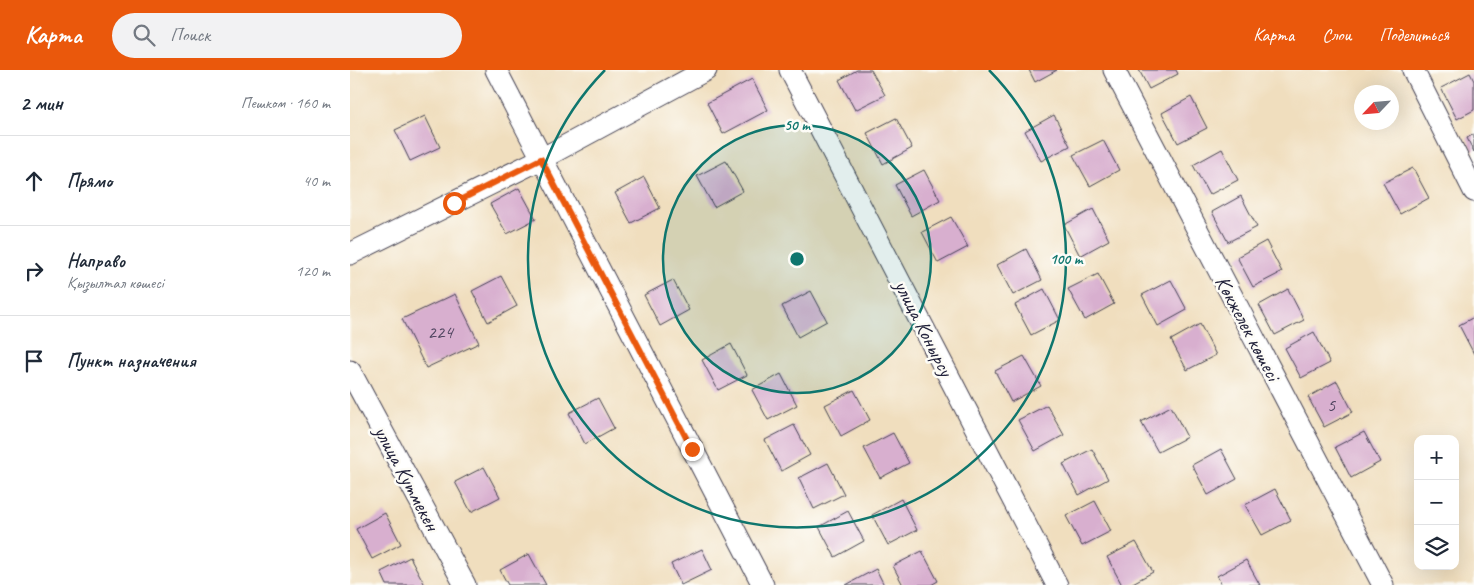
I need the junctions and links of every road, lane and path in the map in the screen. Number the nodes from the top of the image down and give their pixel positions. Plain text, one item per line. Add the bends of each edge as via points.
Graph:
1 (496, 70) edge
2 (706, 70) edge
3 (790, 70) edge
4 (1114, 70) edge
5 (1414, 70) edge
6 (541, 159) junction
7 (1474, 191) edge
8 (350, 254) edge
9 (350, 370) edge
10 (465, 585) edge
11 (763, 585) edge
12 (1057, 585) edge
13 (1383, 585) edge

1 - 6 street
2 - 6 street
3 - 12 street, улица Конырсу
4 - 13 street, Көкжелек көшесі
5 - 7 street
6 - 8 street
6 - 11 street
9 - 10 street, улица Кутмекен

